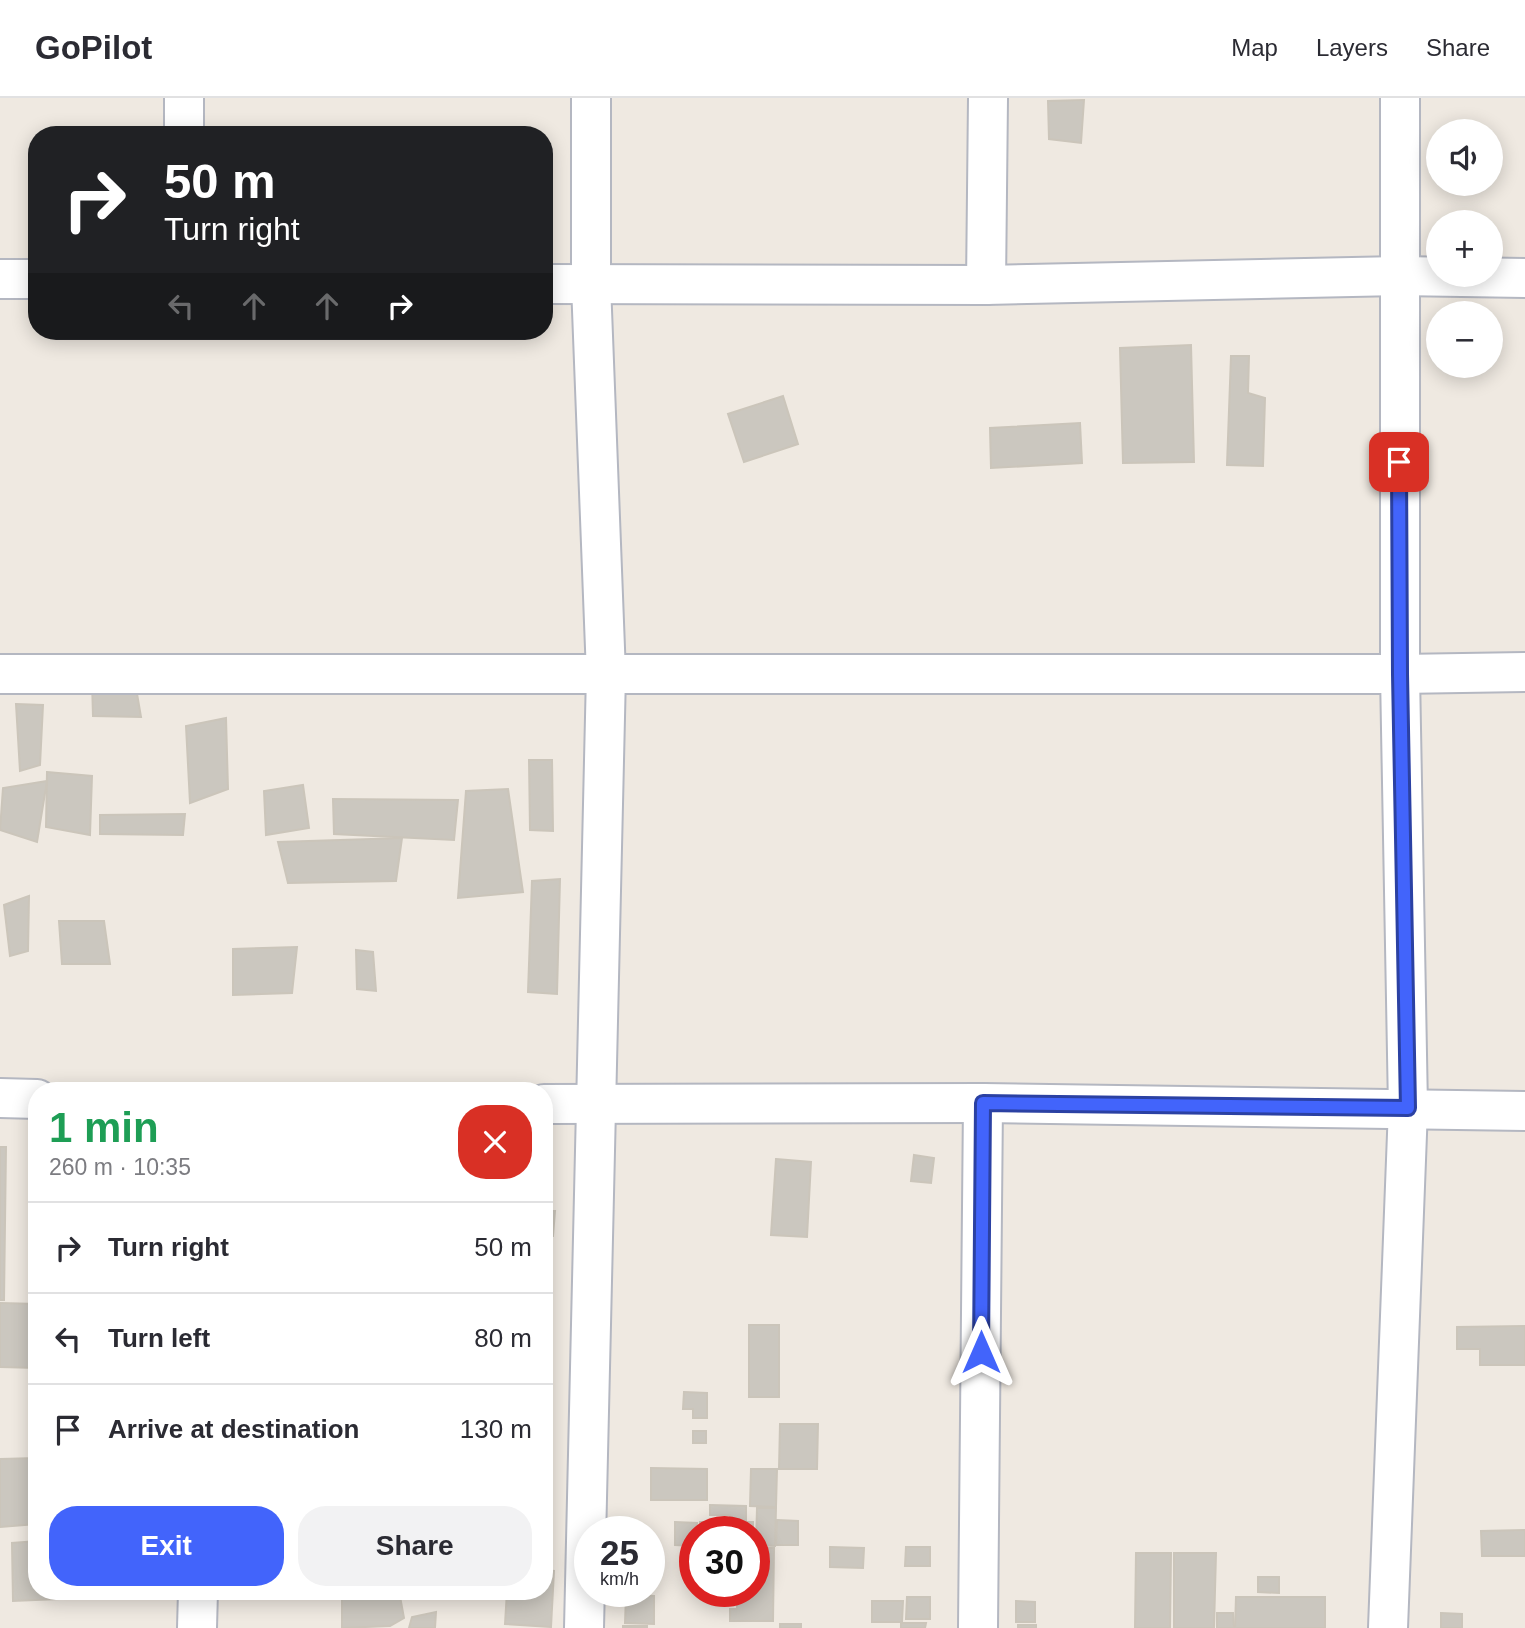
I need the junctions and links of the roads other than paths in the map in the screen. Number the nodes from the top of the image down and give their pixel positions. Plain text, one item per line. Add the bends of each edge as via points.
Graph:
1 (184, 98) edge
2 (591, 98) edge
3 (988, 98) edge
4 (1400, 98) edge
5 (184, 126) edge
6 (1399, 276) junction
7 (1525, 278) edge
8 (0, 279) edge
9 (28, 279) edge
10 (553, 284) edge
11 (591, 284) junction
12 (986, 285) junction
13 (1525, 672) edge
14 (0, 674) edge
15 (606, 674) junction
16 (1400, 674) junction
17 (0, 1098) edge
18 (28, 1099) edge
19 (983, 1103) junction
20 (553, 1104) edge
21 (595, 1105) junction
22 (1408, 1108) junction
23 (1525, 1111) edge
24 (198, 1600) edge
25 (197, 1628) edge
26 (584, 1628) edge
27 (978, 1628) edge
28 (1388, 1628) edge

1 - 5 street
2 - 11 street
3 - 12 street
4 - 6 street
6 - 7 street
6 - 12 street
6 - 16 street
8 - 9 street
10 - 11 street
11 - 12 street
11 - 15 street
13 - 16 street
14 - 15 street
15 - 16 street
15 - 21 street
16 - 22 street
17 - 18 street
19 - 21 street
19 - 22 street
19 - 27 street
20 - 21 street
21 - 26 street
22 - 23 street
22 - 28 street
24 - 25 street

